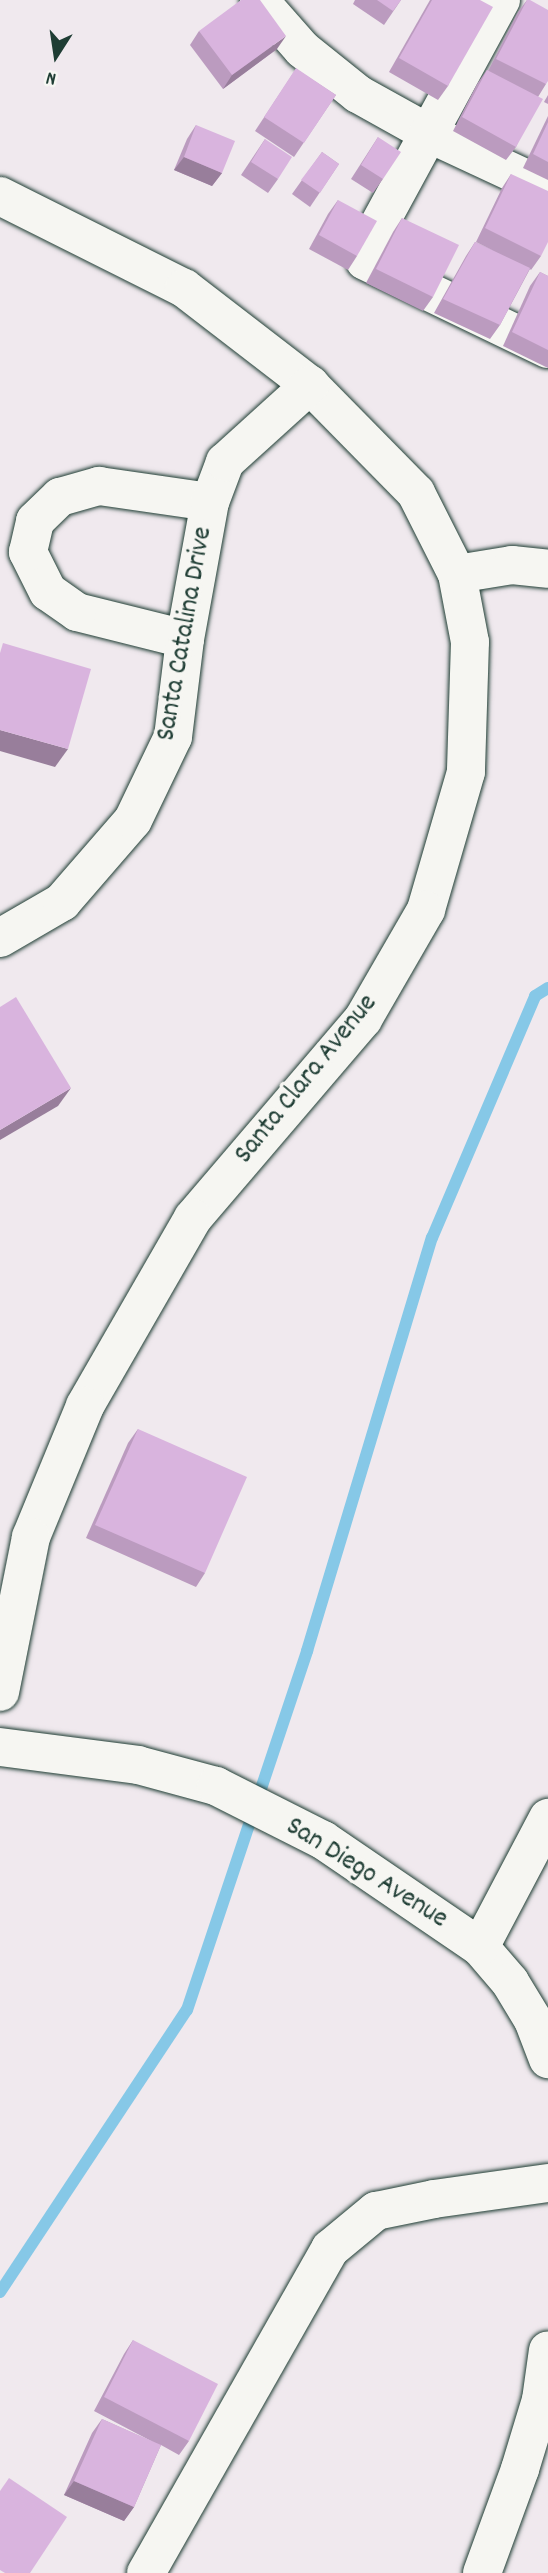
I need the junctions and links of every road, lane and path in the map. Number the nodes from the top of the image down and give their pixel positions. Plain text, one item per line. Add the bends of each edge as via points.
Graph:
1 (259, 0) edge
2 (501, 0) edge
3 (428, 134) junction
4 (548, 189) edge
5 (0, 196) edge
6 (548, 349) edge
7 (310, 385) junction
8 (210, 502) junction
9 (548, 569) edge
10 (457, 573) junction
11 (185, 639) junction
12 (0, 938) edge
13 (15, 1534) edge
14 (0, 1692) edge
15 (0, 1747) edge
16 (548, 1818) edge
17 (480, 1947) junction
18 (541, 2022) edge
19 (548, 2059) edge
20 (548, 2183) edge
21 (548, 2350) edge
22 (146, 2573) edge
23 (482, 2573) edge

1 - 3 street via 302,49 358,94
2 - 3 street
3 - 4 street
3 - 6 street via 369,243 365,261
5 - 7 street, Santa Clara Avenue via 184,288
7 - 8 street, Santa Catalina Drive via 225,462
7 - 10 street, Santa Clara Avenue via 416,493
8 - 11 street, Santa Catalina Drive
8 - 11 street via 99,486 60,497 35,521 28,552 48,592 76,612
9 - 10 street via 512,565
10 - 13 street, Santa Clara Avenue via 470,642 466,772 426,910 363,1019 193,1218
11 - 12 street, Santa Catalina Drive via 173,737 133,820 62,902
13 - 14 street, Santa Clara Avenue
15 - 17 street, San Diego Avenue via 138,1765 216,1786 323,1840
16 - 17 street
17 - 18 street, San Diego Avenue
18 - 19 street, San Diego Avenue
20 - 22 street via 376,2210 330,2249
21 - 23 street via 541,2400 524,2458

